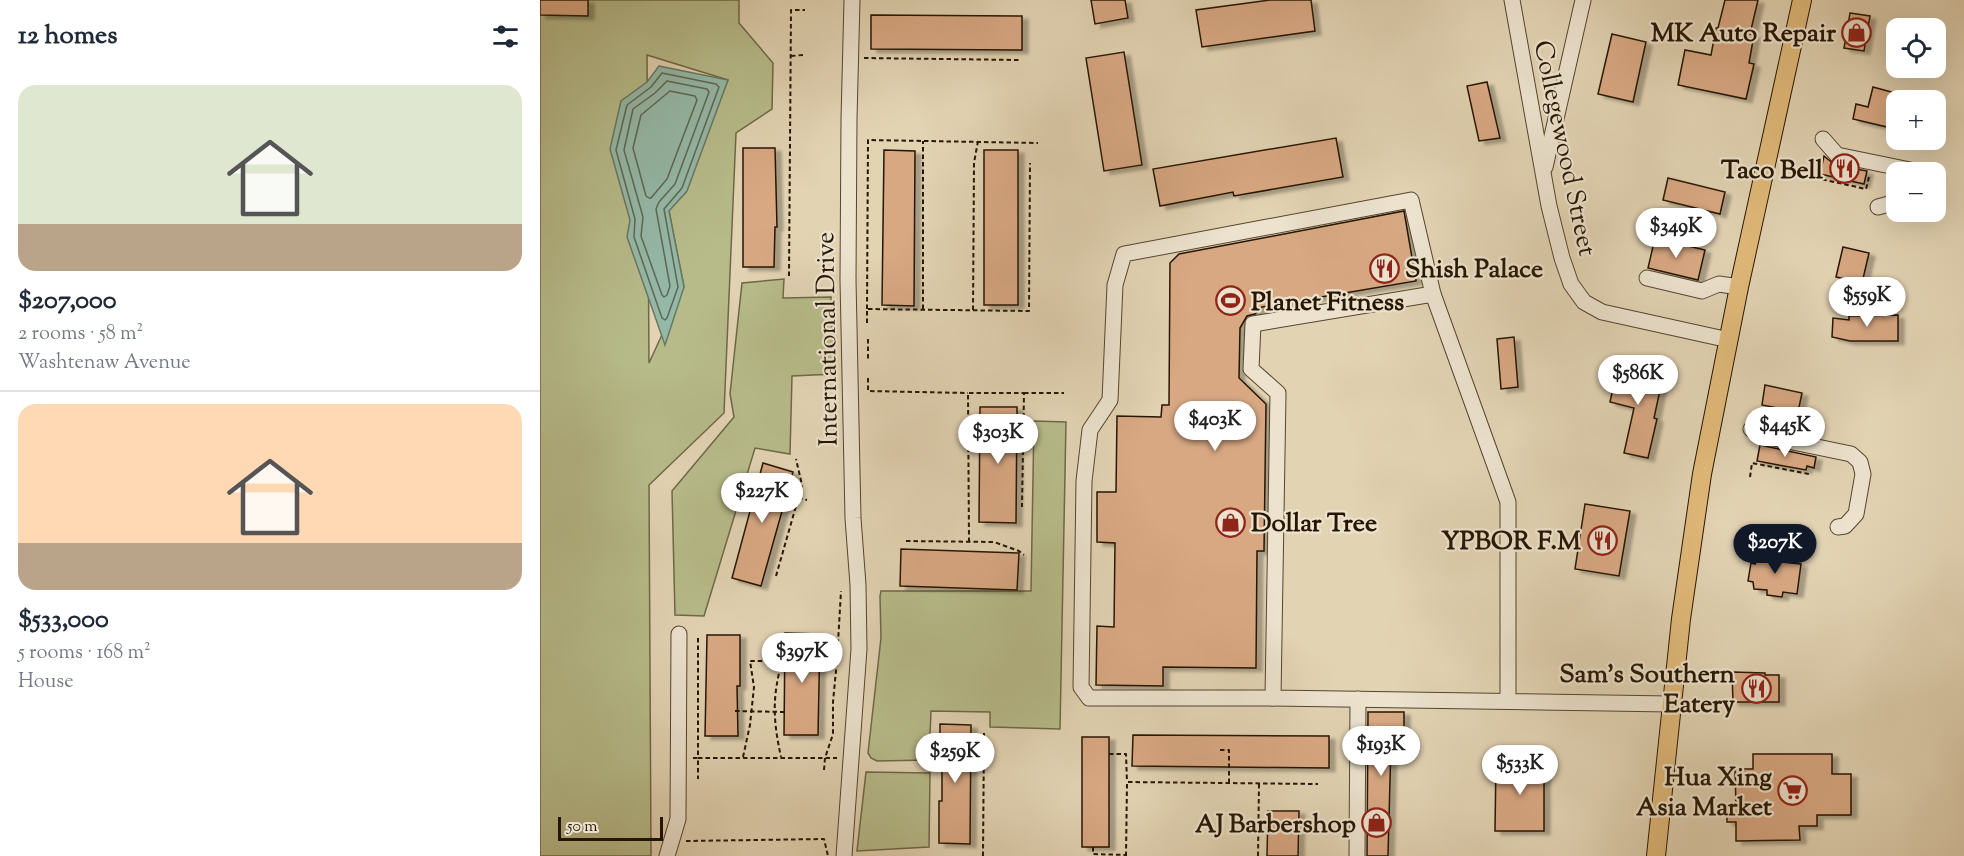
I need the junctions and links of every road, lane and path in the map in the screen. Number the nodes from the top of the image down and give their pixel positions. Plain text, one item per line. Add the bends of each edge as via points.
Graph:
1 (852, 0) edge
2 (1512, 0) edge
3 (1583, 0) edge
4 (1802, 0) edge
5 (805, 10) dead end
6 (803, 55) dead end
7 (791, 56) junction
8 (860, 58) dead end
9 (1020, 60) dead end
10 (923, 141) junction
11 (978, 141) junction
12 (1038, 143) dead end
13 (1823, 146) joint
14 (1030, 163) dead end
15 (1886, 165) edge
16 (1793, 173) dead end
17 (1544, 175) junction
18 (1869, 177) dead end
19 (1818, 178) junction
20 (1886, 205) edge
21 (1878, 207) dead end
22 (789, 276) dead end
23 (1647, 278) dead end
24 (1739, 287) junction
25 (1433, 294) junction
26 (867, 309) junction
27 (923, 309) junction
28 (973, 310) junction
29 (867, 323) dead end
30 (868, 339) dead end
31 (1729, 340) junction
32 (868, 361) dead end
33 (868, 378) dead end
34 (968, 393) junction
35 (1024, 393) junction
36 (1064, 393) dead end
37 (1751, 429) dead end
38 (796, 459) dead end
39 (1809, 474) dead end
40 (1750, 477) dead end
41 (798, 498) junction
42 (807, 500) dead end
43 (1022, 507) dead end
44 (1838, 527) dead end
45 (906, 541) dead end
46 (969, 542) junction
47 (1024, 555) dead end
48 (776, 576) dead end
49 (841, 591) dead end
50 (679, 634) dead end
51 (698, 638) dead end
52 (1273, 698) junction
53 (1358, 699) junction
54 (1508, 701) junction
55 (1671, 704) junction
56 (735, 711) dead end
57 (751, 711) junction
58 (773, 712) junction
59 (784, 712) dead end
60 (984, 733) dead end
61 (1220, 750) dead end
62 (1109, 754) dead end
63 (743, 757) junction
64 (781, 757) junction
65 (691, 758) dead end
66 (698, 758) junction
67 (825, 758) junction
68 (840, 758) dead end
69 (825, 770) dead end
70 (698, 780) dead end
71 (1127, 783) junction
72 (1229, 784) junction
73 (1259, 784) junction
74 (1318, 784) dead end
75 (683, 841) dead end
76 (1093, 847) dead end
77 (1126, 855) edge
78 (667, 856) edge
79 (828, 856) edge
80 (844, 856) edge
81 (983, 856) edge
82 (1258, 856) edge
83 (1357, 856) edge
84 (1656, 856) edge

1 - 80 street, International Drive via 848,280 859,649
2 - 17 street, Collegewood Street
3 - 17 street
4 - 24 main road
5 - 7 path via 791,10
6 - 7 path
7 - 22 path
8 - 9 path
10 - 11 path
10 - 26 path via 866,140
10 - 27 path
11 - 12 path
11 - 28 path via 974,163
13 - 15 street via 1837,155
13 - 19 path
14 - 28 path via 1029,310
16 - 19 path
17 - 31 street, Collegewood Street via 1562,258 1571,284 1584,302 1602,312
18 - 19 path via 1866,189
20 - 21 street
23 - 24 street via 1702,291 1719,284
24 - 31 main road
25 - 52 street via 1253,324 1251,369 1278,393
25 - 52 street via 1411,200 1124,254 1115,285 1110,400 1090,430 1084,481 1082,687 1089,698
25 - 54 street via 1508,502
26 - 27 path
26 - 29 path
27 - 28 path
30 - 32 path
31 - 55 main road via 1693,529
33 - 34 path via 868,391
34 - 35 path
34 - 46 path
35 - 36 path
35 - 43 path
37 - 44 street via 1759,435 1856,458 1863,474 1856,514 1845,526
38 - 41 path via 802,485
39 - 40 path via 1752,463
41 - 42 path
41 - 48 path
45 - 46 path
46 - 47 path via 994,542
49 - 67 path via 832,734
50 - 78 street via 678,819
51 - 66 path
52 - 53 street
53 - 54 street
53 - 83 street
54 - 55 street
55 - 84 main road
56 - 57 path
57 - 58 path
57 - 58 path via 754,687 750,661 782,661
57 - 63 path
58 - 59 path
58 - 64 path
60 - 81 path
61 - 72 path via 1229,750
62 - 71 path via 1126,754
63 - 64 path
63 - 66 path
64 - 67 path
65 - 66 path
66 - 70 path
67 - 68 path
67 - 69 path
71 - 72 path
71 - 77 path
72 - 73 path
73 - 74 path
73 - 82 path
75 - 79 path via 824,839
76 - 77 path via 1092,854

